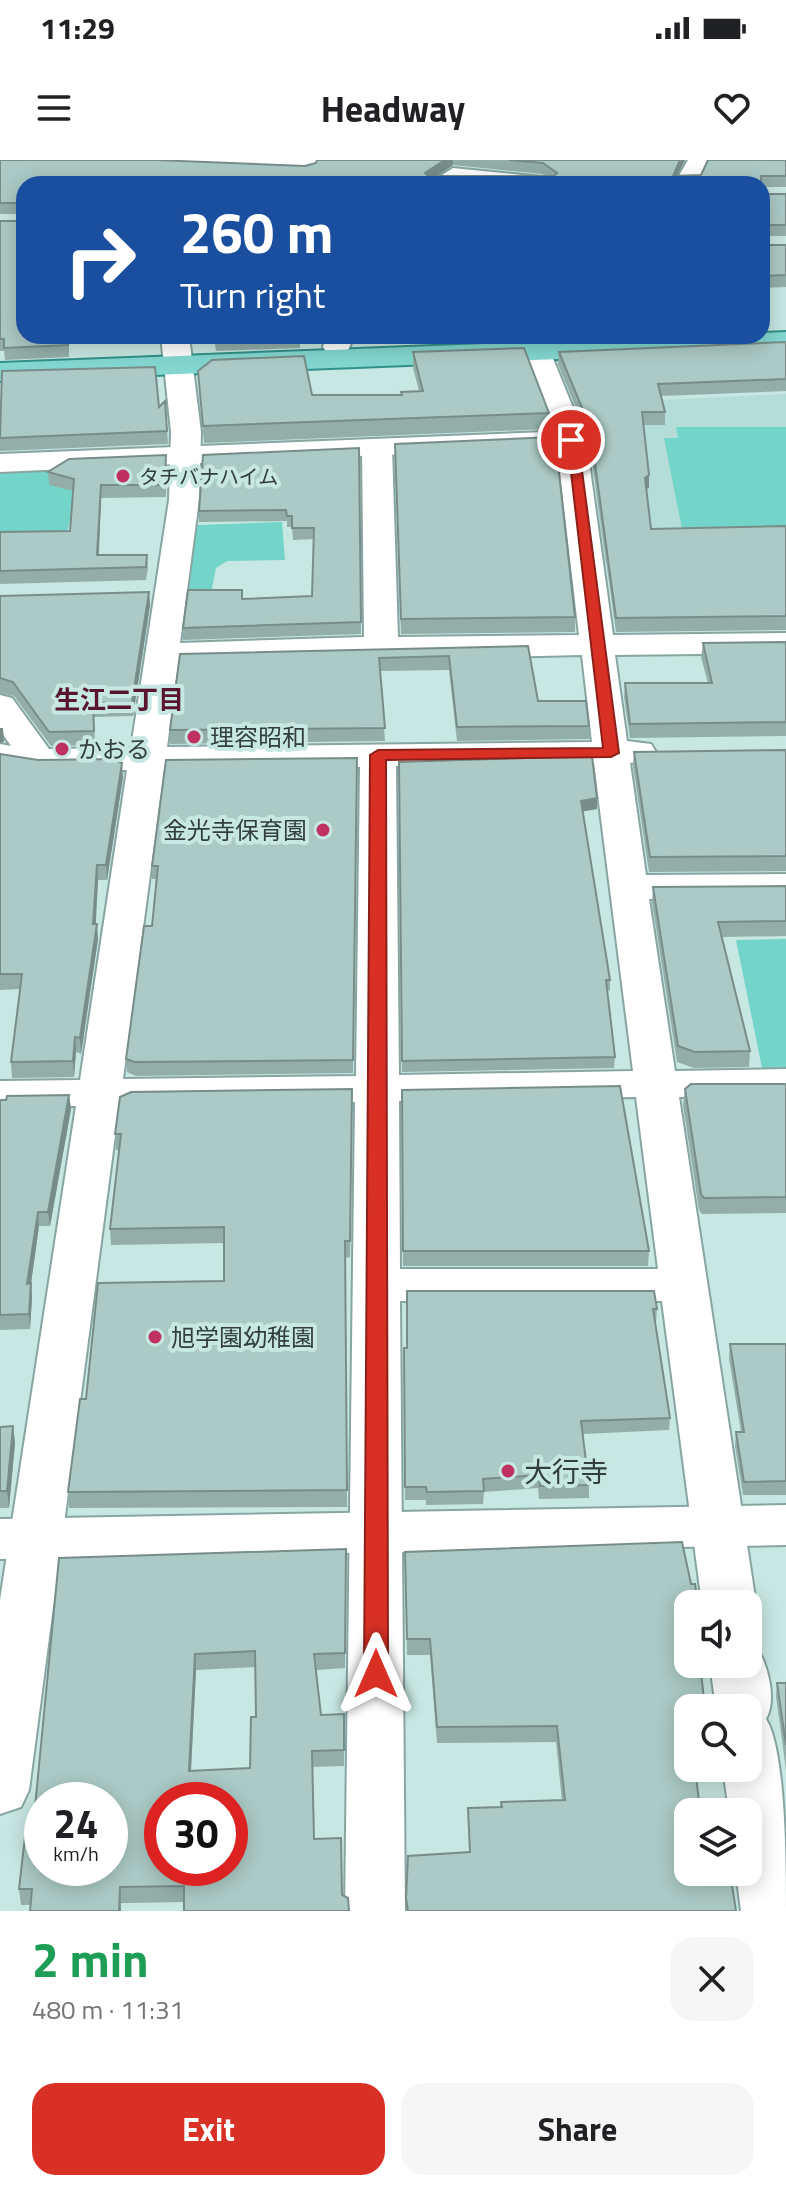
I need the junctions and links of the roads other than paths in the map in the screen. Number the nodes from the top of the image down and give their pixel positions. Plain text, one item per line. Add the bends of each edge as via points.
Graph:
1 (141, 160) edge
2 (307, 160) edge
3 (178, 162) edge
4 (306, 344) edge
5 (463, 344) edge
6 (536, 344) edge
7 (177, 352) edge
8 (0, 361) edge
9 (0, 372) edge
10 (571, 440) junction
11 (377, 447) junction
12 (186, 455) junction
13 (0, 463) edge
14 (786, 643) edge
15 (599, 645) junction
16 (381, 647) junction
17 (163, 654) junction
18 (0, 705) edge
19 (675, 752) edge
20 (611, 753) junction
21 (0, 755) edge
22 (378, 755) junction
23 (145, 758) junction
24 (39, 760) junction
25 (786, 886) edge
26 (628, 887) junction
27 (786, 1082) edge
28 (656, 1084) junction
29 (377, 1088) junction
30 (97, 1092) junction
31 (0, 1094) edge
32 (378, 1285) junction
33 (683, 1285) junction
34 (786, 1525) edge
35 (718, 1526) junction
36 (377, 1532) junction
37 (18, 1539) edge
38 (727, 1590) edge
39 (754, 1782) edge
40 (0, 1790) edge
41 (375, 1911) edge
42 (771, 1911) edge

1 - 3 street
2 - 3 street via 305,167
4 - 7 main road
5 - 7 main road
6 - 10 street
7 - 8 main road
7 - 9 main road
7 - 12 street
10 - 11 street
10 - 15 street
11 - 12 street
11 - 16 street
12 - 13 street
12 - 17 street via 158,593
14 - 15 street
15 - 16 street
15 - 20 street
16 - 17 street
17 - 23 street
18 - 24 street
19 - 20 street
20 - 22 street
20 - 26 street
21 - 24 street
22 - 23 street
22 - 29 street
23 - 24 street
23 - 30 street
25 - 26 street
26 - 28 street
27 - 28 street
28 - 29 street
28 - 33 street
29 - 30 street
29 - 32 street
30 - 31 street
30 - 37 street
32 - 33 street
32 - 36 street
33 - 35 street
34 - 35 street
35 - 36 street
35 - 38 street
36 - 37 street
36 - 41 street
37 - 40 street
39 - 42 street

